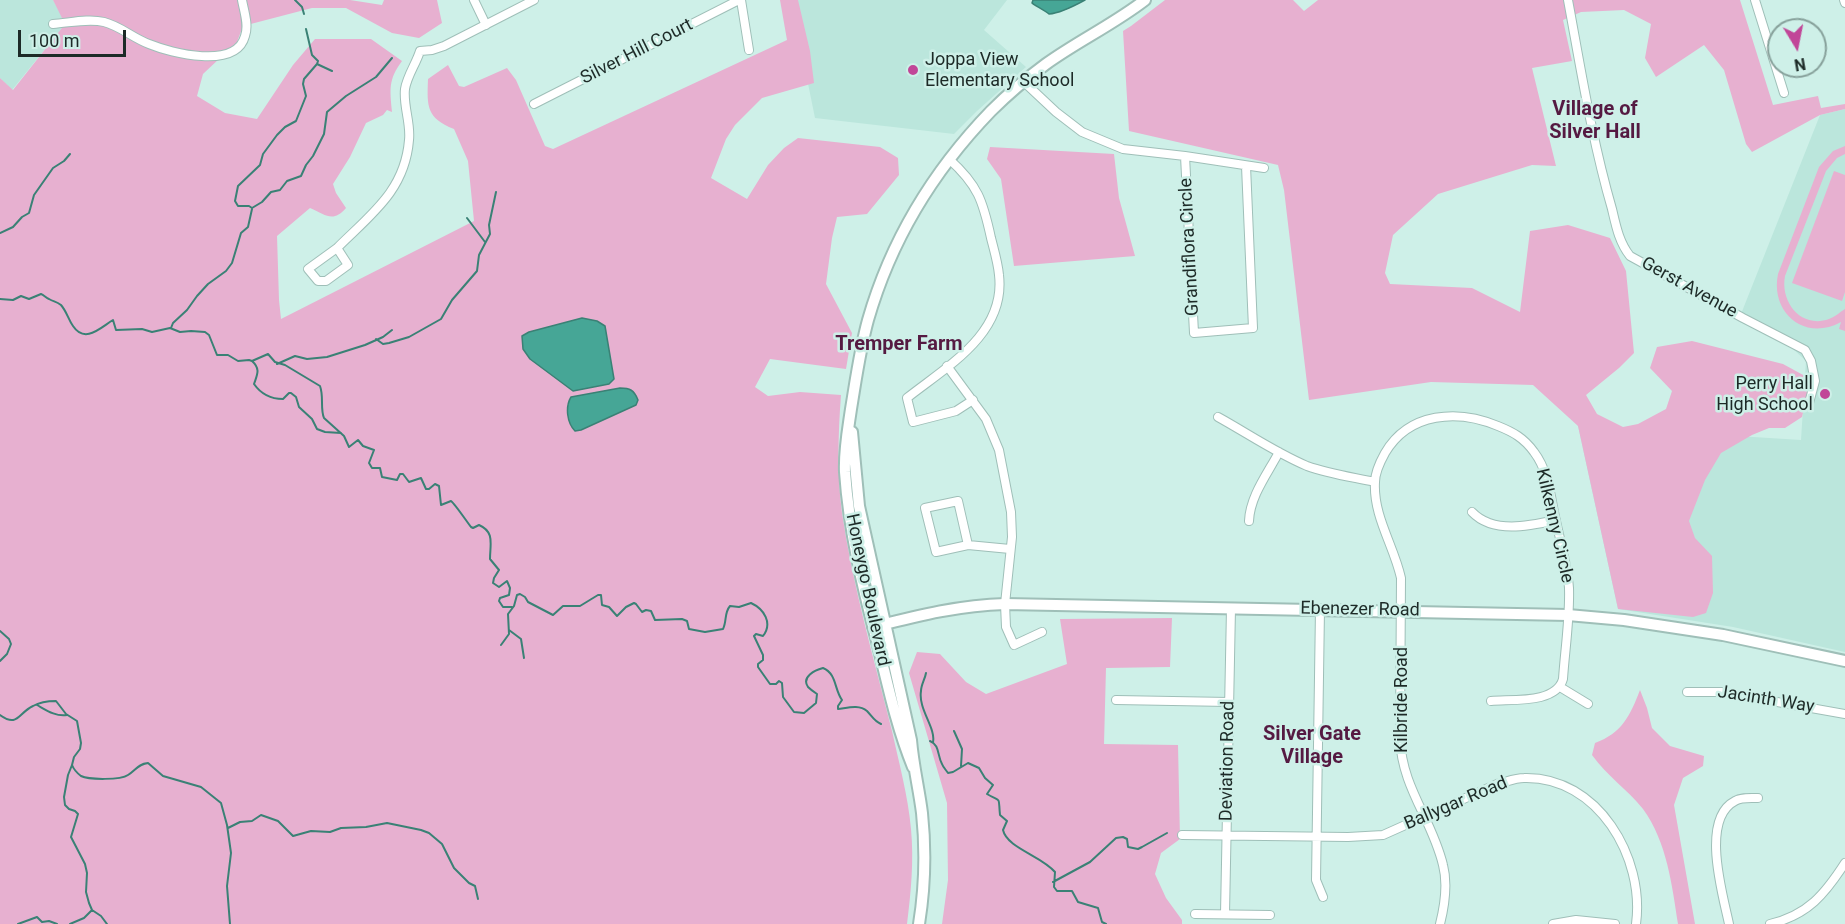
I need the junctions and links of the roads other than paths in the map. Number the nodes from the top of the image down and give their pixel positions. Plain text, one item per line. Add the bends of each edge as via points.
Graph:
1 (242, 0) edge
2 (474, 0) edge
3 (534, 0) edge
4 (740, 0) edge
5 (1145, 0) edge
6 (1568, 0) edge
7 (1755, 0) edge
8 (53, 24) dead end
9 (486, 25) junction
10 (749, 50) dead end
11 (1024, 82) junction
12 (1784, 93) dead end
13 (534, 104) dead end
14 (1185, 156) junction
15 (949, 159) junction
16 (1246, 166) junction
17 (1264, 168) dead end
18 (337, 248) junction
19 (947, 366) junction
20 (974, 400) junction
21 (1809, 403) dead end
22 (851, 410) junction
23 (1218, 417) dead end
24 (1279, 452) junction
25 (1375, 482) junction
26 (1472, 512) dead end
27 (1556, 520) junction
28 (1249, 521) dead end
29 (968, 545) junction
30 (1010, 549) junction
31 (1005, 604) junction
32 (1231, 608) junction
33 (1320, 609) junction
34 (1402, 610) junction
35 (1568, 615) junction
36 (885, 624) junction
37 (873, 627) junction
38 (1042, 632) dead end
39 (1845, 661) edge
40 (1560, 687) junction
41 (1687, 692) dead end
42 (1116, 700) dead end
43 (1491, 700) dead end
44 (1229, 702) junction
45 (1588, 704) dead end
46 (1845, 714) edge
47 (913, 767) junction
48 (1758, 798) dead end
49 (1424, 817) junction
50 (1182, 835) dead end
51 (1227, 835) junction
52 (1316, 837) junction
53 (1845, 863) edge
54 (1323, 897) dead end
55 (1195, 914) dead end
56 (1225, 914) junction
57 (1270, 915) dead end
58 (919, 924) edge
59 (1440, 924) edge
60 (1553, 924) edge
61 (1615, 924) edge
62 (1636, 924) edge
63 (1729, 924) edge
64 (1770, 924) edge

1 - 8 street via 245,39 237,48 219,55 191,56 164,49 102,21
2 - 9 street
3 - 9 street
4 - 10 street
4 - 13 street, Silver Hill Court
5 - 11 main road, Honeygo Boulevard
6 - 21 street, Gerst Avenue via 1597,154 1626,251 1805,350 1815,381
7 - 12 street
9 - 18 street via 438,49 420,51 405,90 410,139 402,174 385,202
11 - 14 street via 1082,132 1123,149
11 - 15 main road, Honeygo Boulevard via 992,110
14 - 16 street
14 - 16 street, Grandiflora Circle via 1194,333 1253,327
15 - 19 street via 980,196 999,276 998,300 987,327 973,345
15 - 22 main road, Honeygo Boulevard via 912,216 878,288 861,347
16 - 17 street
18 - 18 street via 308,269 318,281 326,281 348,265
19 - 20 street
19 - 20 street via 907,398 913,422 956,411
20 - 30 street via 991,427 999,450 1011,512
22 - 36 main road, Honeygo Boulevard via 859,506
22 - 37 main road, Honeygo Boulevard via 845,453 849,513
23 - 24 street
24 - 25 street via 1329,473
24 - 28 street via 1254,499
25 - 27 street, Kilkenny Circle via 1387,450 1401,434 1424,420 1465,416 1513,432 1535,453 1547,481
25 - 34 street, Kilkenny Circle via 1378,511 1400,570
26 - 27 street via 1482,520 1503,526
27 - 35 street, Kilkenny Circle via 1568,577
29 - 29 street via 936,552 926,508 958,501
29 - 30 street
30 - 31 street
31 - 32 main road, Ebenezer Road
31 - 36 main road, Ebenezer Road via 949,609
31 - 38 street via 1006,627 1014,645
32 - 33 main road, Ebenezer Road
32 - 44 street, Deviation Road
33 - 34 main road, Ebenezer Road
33 - 52 street
34 - 35 main road, Ebenezer Road
34 - 49 street, Kilbride Road via 1400,748 1408,783
35 - 39 main road, Ebenezer Road via 1723,635
35 - 40 street, Kilkenny Circle
36 - 37 main road, Ebenezer Road
36 - 47 main road, Honeygo Boulevard
37 - 47 main road, Honeygo Boulevard
40 - 43 street via 1541,697
40 - 45 street
41 - 46 street, Jacinth Way via 1721,692
42 - 44 street
44 - 51 street, Deviation Road
47 - 58 main road, Honeygo Boulevard via 922,813 925,863
48 - 63 street via 1732,802 1723,814 1716,837
49 - 52 street, Ballygar Road via 1375,836
49 - 59 street, Kilbride Road via 1443,866 1446,891
49 - 62 street, Ballygar Road via 1497,784 1524,778 1553,782 1578,793 1601,812 1626,850 1637,898
50 - 51 street, Ballygar Road
51 - 52 street, Ballygar Road
51 - 56 street, Deviation Road
52 - 54 street via 1316,880
53 - 64 street via 1816,901 1793,916
55 - 56 street
56 - 57 street
60 - 61 street via 1576,920

